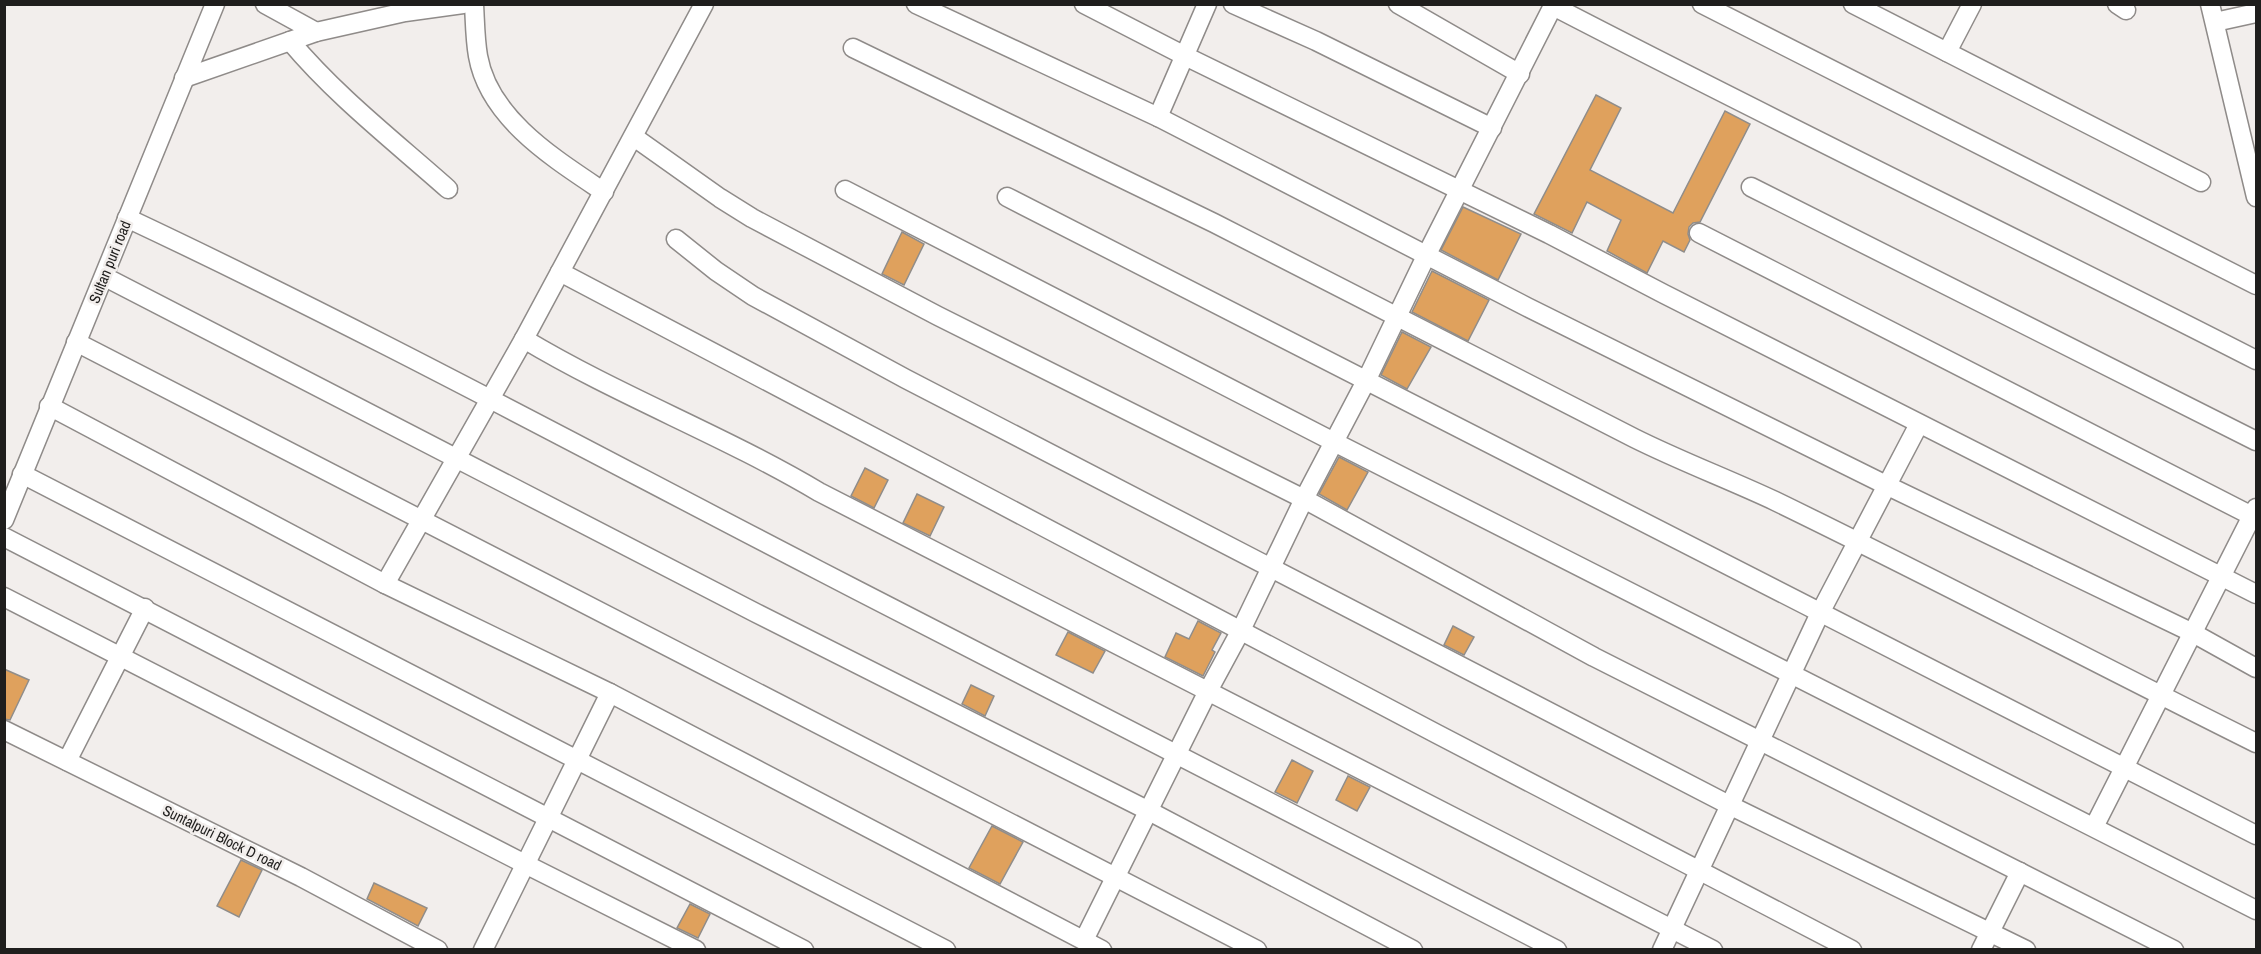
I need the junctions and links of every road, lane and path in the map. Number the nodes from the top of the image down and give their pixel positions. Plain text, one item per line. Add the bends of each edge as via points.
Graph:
1 (215, 4) edge
2 (265, 4) edge
3 (463, 4) edge
4 (474, 4) edge
5 (704, 4) edge
6 (916, 4) edge
7 (1084, 4) edge
8 (1207, 4) edge
9 (1233, 4) edge
10 (1398, 4) edge
11 (1702, 4) edge
12 (1853, 4) edge
13 (1972, 4) edge
14 (1553, 5) edge
15 (2213, 13) edge
16 (2256, 13) edge
17 (316, 32) junction
18 (290, 41) junction
19 (853, 48) dead end
20 (1947, 52) junction
21 (1185, 56) junction
22 (1520, 74) junction
23 (184, 78) junction
24 (1158, 117) junction
25 (1492, 128) junction
26 (634, 136) junction
27 (2201, 182) dead end
28 (1751, 187) dead end
29 (448, 189) dead end
30 (845, 190) dead end
31 (1460, 191) junction
32 (604, 192) junction
33 (1007, 197) dead end
34 (2256, 197) edge
35 (127, 218) junction
36 (1699, 233) dead end
37 (676, 238) dead end
38 (1426, 254) junction
39 (560, 272) junction
40 (105, 278) junction
41 (2256, 285) edge
42 (1397, 317) junction
43 (524, 339) junction
44 (76, 342) junction
45 (2256, 360) edge
46 (1366, 381) junction
47 (489, 399) junction
48 (50, 406) junction
49 (1919, 424) junction
50 (2256, 441) edge
51 (1334, 442) junction
52 (457, 458) junction
53 (22, 474) junction
54 (1888, 486) junction
55 (1304, 500) junction
56 (2255, 514) edge
57 (421, 519) junction
58 (4, 520) edge
59 (4, 537) edge
60 (1858, 542) junction
61 (1271, 567) junction
62 (2222, 577) junction
63 (385, 584) junction
64 (2256, 594) edge
65 (4, 597) edge
66 (145, 608) junction
67 (1820, 613) junction
68 (1241, 630) junction
69 (2193, 633) junction
70 (120, 656) junction
71 (2256, 668) edge
72 (1791, 674) junction
73 (1208, 691) junction
74 (610, 693) junction
75 (2162, 696) junction
76 (4, 730) edge
77 (1760, 740) junction
78 (2256, 743) edge
79 (1177, 752) junction
80 (577, 759) junction
81 (67, 761) junction
82 (2123, 766) junction
83 (1729, 805) junction
84 (1149, 811) junction
85 (547, 818) junction
86 (2094, 826) junction
87 (2256, 835) edge
88 (525, 864) junction
89 (1699, 870) junction
90 (2020, 872) junction
91 (1116, 876) junction
92 (2256, 910) edge
93 (1672, 928) junction
94 (1990, 931) junction
95 (1084, 940) junction
96 (438, 950) edge
97 (483, 950) edge
98 (696, 950) edge
99 (804, 950) edge
100 (946, 950) edge
101 (1102, 950) edge
102 (1257, 950) edge
103 (1413, 950) edge
104 (1557, 950) edge
105 (1662, 950) edge
106 (1713, 950) edge
107 (1852, 950) edge
108 (1981, 950) edge
109 (2026, 950) edge
110 (2174, 950) edge

1 - 23 street, Sultan puri road
2 - 17 street
3 - 17 street
4 - 32 street via 478,56 487,83 503,109 543,149
5 - 26 street
6 - 24 street
7 - 21 street
8 - 21 street
9 - 25 street
10 - 22 street
11 - 41 street
12 - 20 street
13 - 20 street
14 - 22 street
14 - 45 street via 1710,88
15 - 16 street
15 - 34 street
17 - 18 street
18 - 23 street
18 - 29 street via 334,89
19 - 42 street via 1214,223
20 - 27 street
21 - 24 street
21 - 31 street
22 - 25 street
23 - 35 street, Sultan puri road
24 - 38 street
25 - 31 street
26 - 32 street
26 - 55 street via 761,223
28 - 50 street
30 - 51 street
31 - 38 street
31 - 49 street
32 - 39 street
33 - 46 street
35 - 40 street, Sultan puri road
35 - 47 street via 368,335
36 - 56 street
37 - 61 street via 716,272 753,296
38 - 42 street
38 - 54 street
39 - 43 street
39 - 68 street
40 - 44 street, Sultan puri road
40 - 52 street
42 - 46 street
42 - 60 street via 1634,438
43 - 47 street
43 - 73 street via 562,362 714,435
44 - 48 street, Sultan puri road
44 - 57 street
46 - 51 street
46 - 67 street
47 - 52 street
47 - 79 street
48 - 53 street, Sultan puri road
48 - 63 street
49 - 54 street
49 - 62 street
51 - 55 street
51 - 72 street
52 - 57 street
52 - 84 street
53 - 58 street, Sultan puri road
53 - 80 street
54 - 60 street
54 - 69 street
55 - 61 street
55 - 77 street via 1594,657
56 - 62 street
57 - 63 street
57 - 91 street
59 - 66 street
60 - 67 street
60 - 75 street
61 - 68 street
61 - 83 street
62 - 64 street
62 - 69 street
63 - 74 street
65 - 70 street
66 - 70 street
66 - 85 street
67 - 72 street
67 - 82 street
68 - 73 street
68 - 89 street
69 - 71 street
69 - 75 street
70 - 81 street
70 - 88 street
72 - 77 street
72 - 86 street
73 - 79 street
73 - 93 street
74 - 80 street
74 - 95 street
75 - 78 street
75 - 82 street
76 - 81 street, Suntalpuri Block D road
77 - 83 street
77 - 90 street
79 - 84 street
79 - 104 street
80 - 85 street
80 - 100 street
81 - 96 street, Suntalpuri Block D road
82 - 86 street
82 - 87 street
83 - 89 street
83 - 94 street
84 - 91 street
84 - 103 street
85 - 88 street
85 - 99 street
86 - 92 street
88 - 97 street
88 - 98 street
89 - 93 street
89 - 107 street
90 - 94 street
90 - 110 street
91 - 95 street
91 - 102 street
93 - 105 street
93 - 106 street
94 - 108 street
94 - 109 street
95 - 101 street

